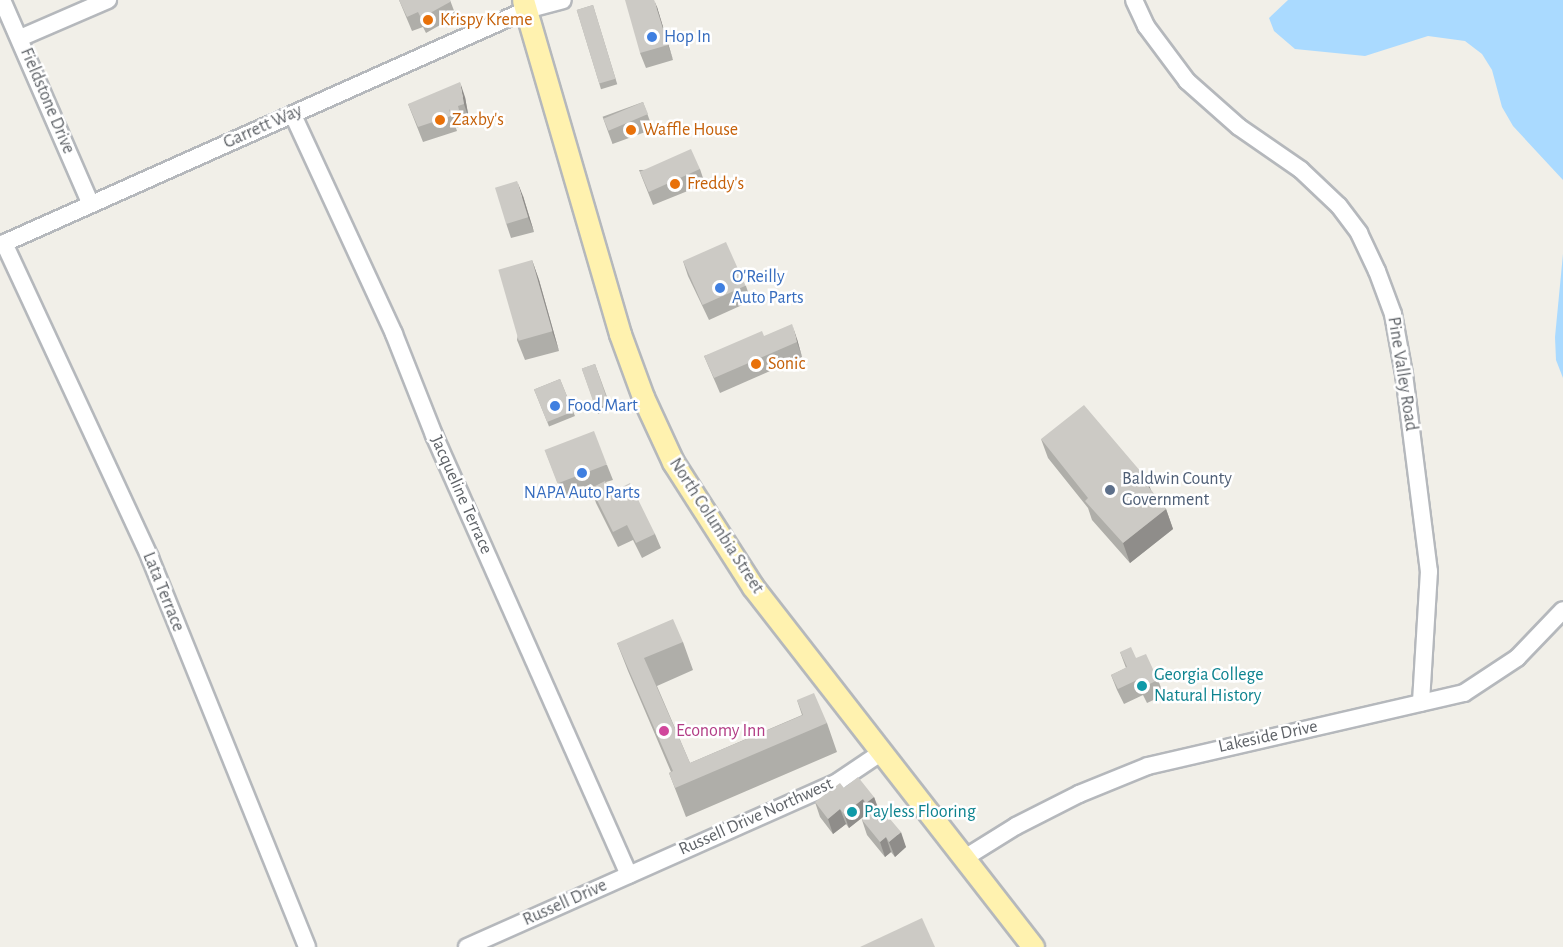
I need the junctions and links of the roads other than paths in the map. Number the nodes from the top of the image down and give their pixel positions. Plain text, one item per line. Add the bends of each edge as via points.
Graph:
1 (2, 0) edge
2 (108, 0) edge
3 (563, 0) edge
4 (1134, 0) edge
5 (525, 5) edge
6 (20, 38) junction
7 (293, 115) junction
8 (90, 202) junction
9 (2, 244) edge
10 (1563, 610) edge
11 (1421, 704) junction
12 (879, 754) junction
13 (963, 860) junction
14 (629, 875) junction
15 (307, 947) edge
16 (467, 947) edge
17 (1033, 947) edge

1 - 6 street, Fieldstone Drive
2 - 6 street
3 - 5 street, Garrett Way
4 - 11 street, Pine Valley Road via 1146,26 1187,81 1239,127 1301,170 1339,207 1359,233 1377,272 1393,314 1404,374 1429,571
5 - 7 street, Garrett Way
5 - 12 main road, North Columbia Street via 620,334 656,428 691,495 753,587
6 - 8 street, Fieldstone Drive
7 - 8 street, Garrett Way
7 - 14 street, Jacqueline Terrace via 394,334 434,435
8 - 9 street, Garrett Way
9 - 15 street, Lata Terrace via 150,558
10 - 11 street, Lakeside Drive via 1517,658 1491,677 1464,693
11 - 13 street, Lakeside Drive via 1148,766 1079,794 1016,826
12 - 13 main road, North Columbia Street
12 - 14 street, Russell Drive Northwest via 839,781
13 - 17 main road, North Columbia Street
14 - 16 street, Russell Drive

